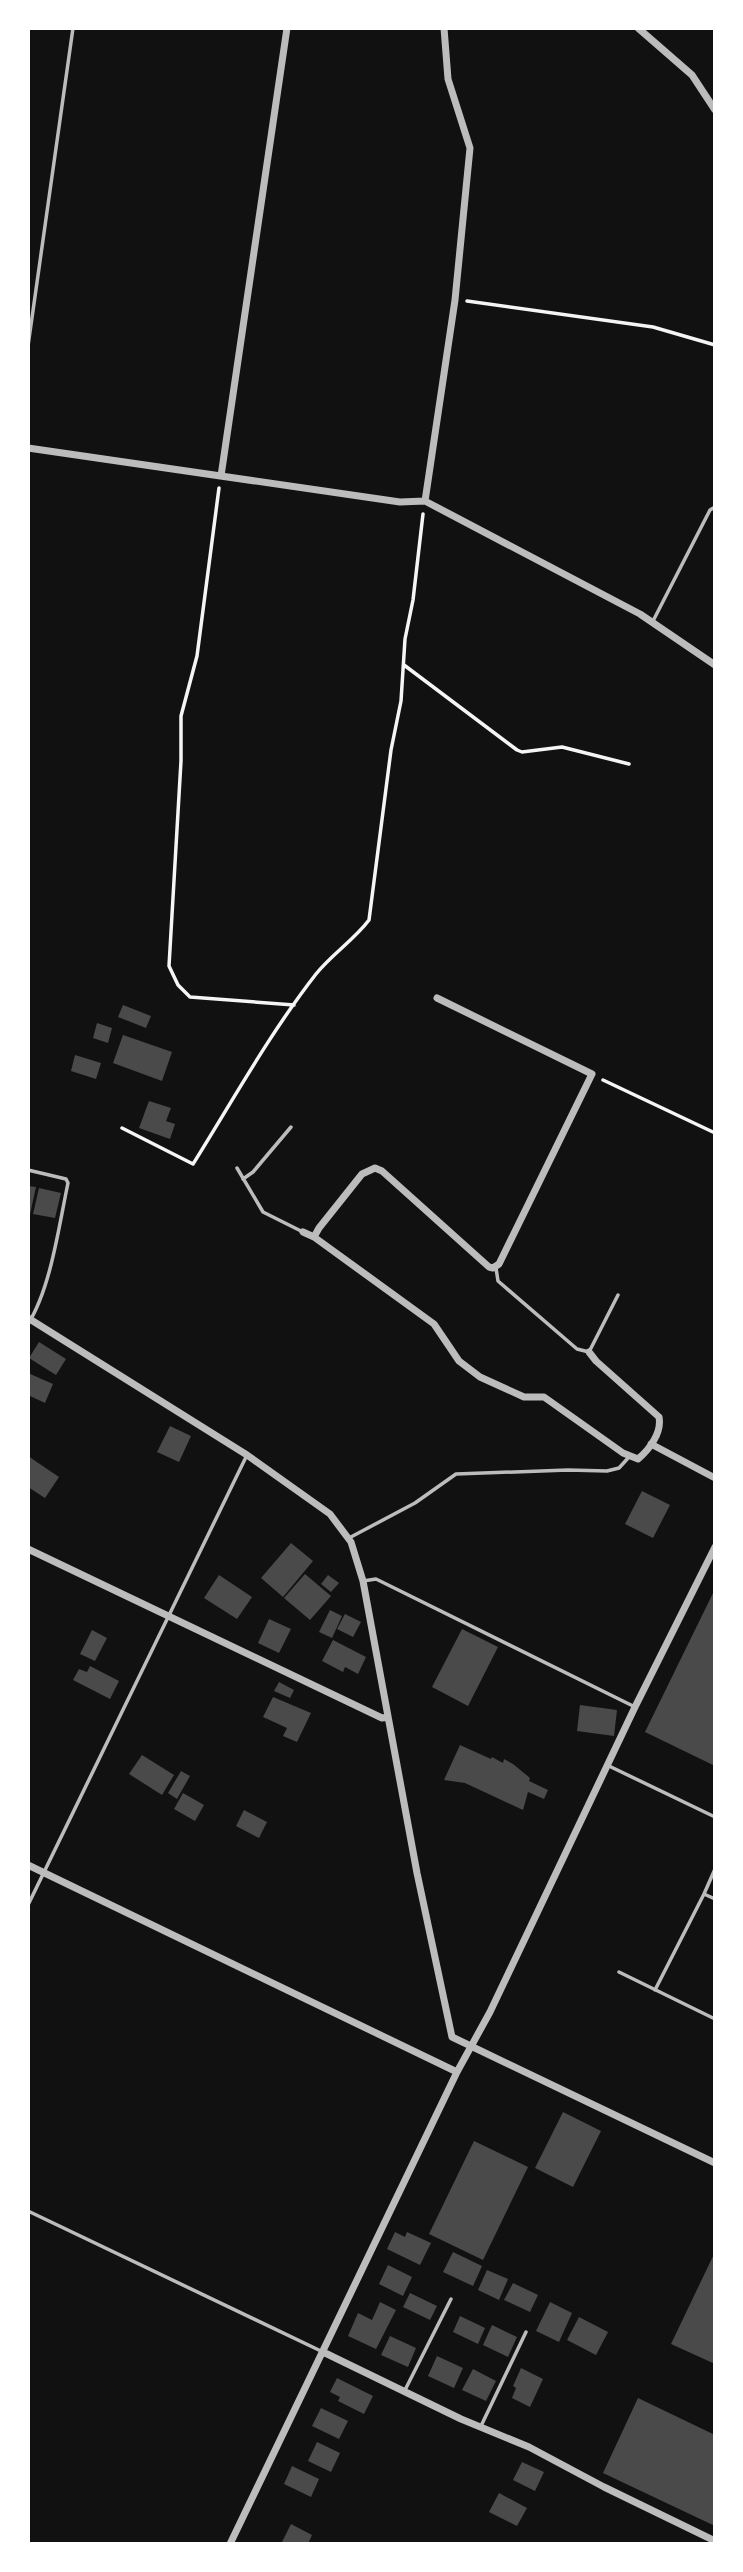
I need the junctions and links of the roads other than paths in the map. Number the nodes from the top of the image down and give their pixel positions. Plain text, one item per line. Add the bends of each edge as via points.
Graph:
1 (73, 28) edge
2 (287, 28) edge
3 (444, 28) edge
4 (638, 28) edge
5 (715, 110) edge
6 (28, 279) edge
7 (36, 281) junction
8 (28, 346) edge
9 (28, 448) edge
10 (221, 476) junction
11 (425, 501) junction
12 (715, 507) edge
13 (653, 621) junction
14 (715, 665) edge
15 (437, 998) dead end
16 (290, 1127) dead end
17 (237, 1168) dead end
18 (28, 1170) edge
19 (243, 1179) junction
20 (303, 1232) joint
21 (314, 1237) junction
22 (496, 1266) junction
23 (618, 1295) dead end
24 (29, 1321) edge
25 (589, 1352) junction
26 (651, 1444) junction
27 (247, 1455) junction
28 (629, 1457) junction
29 (715, 1478) edge
30 (349, 1538) junction
31 (715, 1547) edge
32 (28, 1549) edge
33 (363, 1581) junction
34 (167, 1615) junction
35 (635, 1707) junction
36 (388, 1717) junction
37 (609, 1766) junction
38 (715, 1817) edge
39 (28, 1865) edge
40 (715, 1869) edge
41 (43, 1872) junction
42 (704, 1894) junction
43 (715, 1899) edge
44 (28, 1905) edge
45 (619, 1972) dead end
46 (656, 1990) junction
47 (715, 2019) edge
48 (470, 2045) junction
49 (457, 2072) junction
50 (715, 2163) edge
51 (28, 2211) edge
52 (450, 2299) dead end
53 (526, 2332) dead end
54 (323, 2352) junction
55 (404, 2392) junction
56 (481, 2426) junction
57 (715, 2541) edge
58 (230, 2544) edge

1 - 7 lane
2 - 10 street
3 - 11 street via 448,79 470,148
4 - 5 street via 692,75
6 - 7 lane
7 - 8 lane
9 - 10 street
10 - 11 street via 400,502
11 - 13 street
12 - 13 lane
13 - 14 street
15 - 22 street via 592,1074
16 - 19 lane
17 - 19 lane
18 - 24 lane via 68,1183 48,1270
19 - 20 lane via 263,1212
20 - 21 street
21 - 22 street via 362,1174 375,1168 489,1267
21 - 28 street via 434,1324 459,1361 480,1377 524,1397 544,1396
22 - 25 lane via 498,1281 577,1349
23 - 25 lane
24 - 27 street
25 - 26 street via 659,1417 660,1426
26 - 28 street via 638,1459
26 - 29 street
27 - 30 street via 330,1514
27 - 34 lane
28 - 30 lane via 619,1468 607,1471 456,1474 415,1503
30 - 33 street
31 - 35 street
32 - 34 street
33 - 35 lane via 376,1579
33 - 36 street
34 - 36 street
34 - 41 lane
35 - 37 street
36 - 48 street via 450,2033
37 - 38 lane
37 - 48 street
39 - 41 street
40 - 42 lane
41 - 44 lane
41 - 49 street
42 - 43 lane
42 - 46 lane
45 - 46 lane
46 - 47 lane
48 - 49 street
48 - 50 street
49 - 54 street
51 - 54 lane
52 - 55 lane
53 - 56 lane
54 - 55 street
54 - 58 street
55 - 56 street
56 - 57 street

